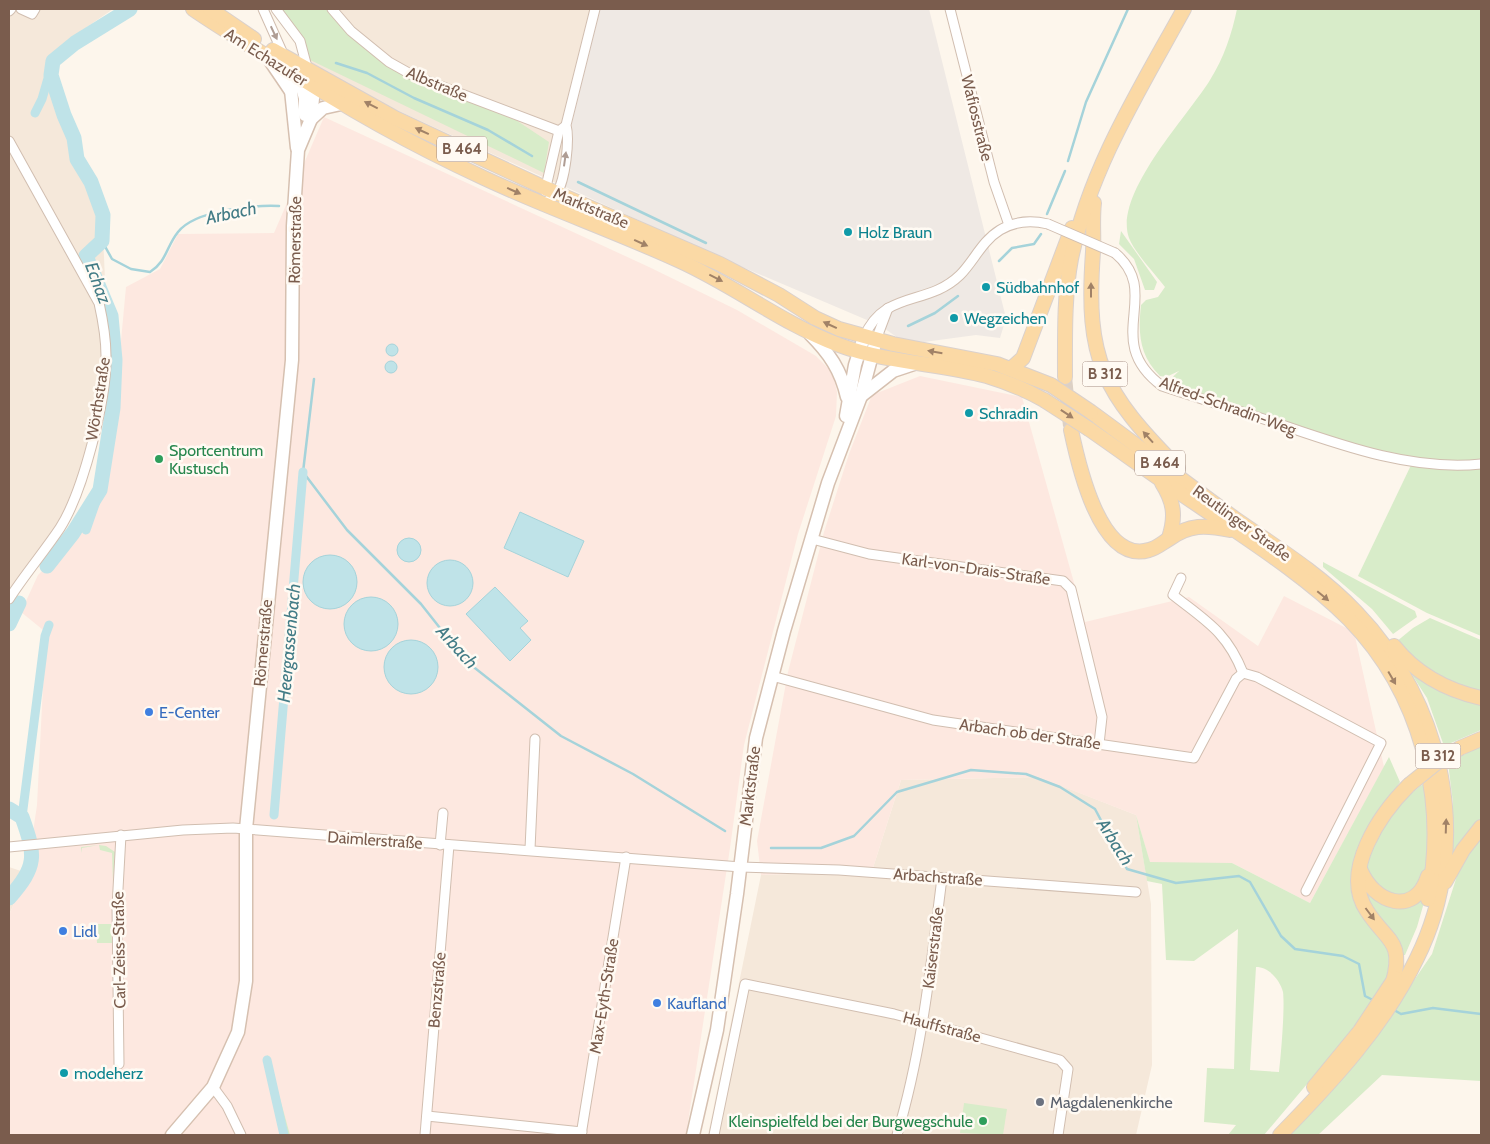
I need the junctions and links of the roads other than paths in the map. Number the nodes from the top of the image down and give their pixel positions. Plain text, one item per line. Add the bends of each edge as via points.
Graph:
1 (11, 9) edge
2 (21, 9) edge
3 (35, 9) edge
4 (193, 9) edge
5 (210, 9) edge
6 (263, 9) edge
7 (276, 9) edge
8 (332, 9) edge
9 (595, 9) edge
10 (950, 9) edge
11 (1184, 9) edge
12 (9, 12) edge
13 (269, 59) junction
14 (295, 67) junction
15 (314, 88) junction
16 (291, 93) junction
17 (341, 104) junction
18 (311, 119) junction
19 (563, 128) junction
20 (305, 132) junction
21 (9, 142) edge
22 (298, 150) junction
23 (1096, 182) junction
24 (551, 190) junction
25 (544, 204) junction
26 (1092, 215) junction
27 (1009, 225) junction
28 (1066, 321) junction
29 (807, 330) junction
30 (870, 339) junction
31 (865, 353) junction
32 (914, 364) junction
33 (1012, 368) junction
34 (1065, 377) tunnel mouth
35 (860, 396) junction
36 (848, 405) junction
37 (1071, 430) tunnel mouth
38 (841, 443) junction
39 (1481, 464) edge
40 (1160, 478) junction
41 (1206, 498) junction
42 (1238, 532) junction
43 (1169, 538) junction
44 (812, 539) junction
45 (1181, 578) dead end
46 (9, 599) edge
47 (1371, 636) junction
48 (1244, 673) junction
49 (772, 676) junction
50 (1481, 698) edge
51 (536, 739) dead end
52 (1481, 739) edge
53 (1100, 744) junction
54 (443, 813) dead end
55 (1481, 827) edge
56 (246, 829) junction
57 (121, 835) junction
58 (444, 845) junction
59 (12, 847) edge
60 (530, 849) junction
61 (626, 857) junction
62 (1432, 864) junction
63 (741, 867) junction
64 (1360, 868) junction
65 (942, 878) junction
66 (1306, 891) dead end
67 (1440, 891) junction
68 (1136, 892) dead end
69 (1389, 987) junction
70 (923, 1022) junction
71 (1365, 1032) junction
72 (119, 1064) dead end
73 (213, 1087) junction
74 (427, 1116) junction
75 (582, 1133) edge
76 (172, 1135) edge
77 (241, 1135) edge
78 (425, 1135) edge
79 (693, 1135) edge
80 (714, 1135) edge
81 (897, 1135) edge
82 (1058, 1135) edge
83 (1272, 1135) edge
84 (1280, 1135) edge

1 - 12 street
2 - 3 street via 32,14
4 - 13 main road, Am Echazufer / B 464
5 - 14 main road, Am Echazufer / B 464
6 -> 14 street
7 - 14 street via 300,41
8 - 19 street, Albstraße via 351,31 389,62 414,76
9 - 19 street
10 - 27 street, Wafiosstraße via 994,182
11 - 23 main road, B 312 via 1128,106
13 - 14 main road, Am Echazufer / B 464
13 - 16 main road
14 - 15 main road, Am Echazufer / B 464
14 - 16 main road
14 - 20 main road, Römerstraße via 305,98
24 -> 14 main road, Marktstraße / B 464 via 395,118
15 - 17 main road, Marktstraße / B 464
15 - 18 main road, Römerstraße
16 - 22 main road
17 - 18 main road via 322,108
17 -> 25 main road, Marktstraße / B 464 via 413,143
18 - 20 main road, Römerstraße
19 - 24 street
24 -> 19 street via 562,179 568,144
20 - 22 main road, Römerstraße
21 - 46 street, Wörthstraße via 99,303 105,328 106,358 100,404 82,482 60,527
22 - 56 main road, Römerstraße via 293,226 292,360
23 - 26 main road, B 312
23 - 28 main road, B 312 via 1072,258 1067,284
23 - 33 main road, B 312 via 1075,219 1023,358
24 - 25 street
30 -> 24 main road, Marktstraße / B 464 via 815,318 720,264
25 -> 29 main road, Marktstraße / B 464 via 682,261
26 - 28 main road, B 312
41 -> 26 main road, B 312 via 1128,414 1110,386 1099,360 1091,319
27 - 30 street via 990,237 959,276 932,293 888,308
27 - 39 street, Alfred-Schradin-Weg, bridge via 1032,221 1048,224 1115,253 1128,266 1135,282 1132,332 1135,353 1144,370 1162,386 1352,448 1414,460
28 - 34 main road, B 312
29 - 31 main road, Marktstraße / B 464
29 - 36 main road via 825,348 839,370
30 - 31 main road
33 -> 30 main road, Reutlinger Straße / B 464
31 - 32 main road, Reutlinger Straße / B 464
31 - 35 main road, Marktstraße
31 - 36 main road, Marktstraße
32 - 35 main road via 893,371
32 -> 40 main road, Reutlinger Straße / B 464, bridge via 988,376 1014,385 1044,400
33 - 41 main road, Reutlinger Straße / B 464, bridge via 1051,385
35 - 38 main road, Marktstraße
36 - 38 main road, Marktstraße
37 - 43 main road, B 312 via 1093,504 1114,540 1124,547 1147,551
38 - 44 main road, Marktstraße
40 - 42 main road, Reutlinger Straße
40 - 43 main road via 1174,506
41 - 47 main road, Reutlinger Straße / B 312 via 1329,587
42 - 43 main road, B 312 via 1202,525 1191,526
42 -> 47 main road, Reutlinger Straße / B 312
44 - 49 main road, Marktstraße
44 - 53 street, Karl-von-Drais-Straße via 869,554 1063,581 1071,589 1102,716
45 - 48 street via 1172,594 1221,632
47 - 50 main road, B 312 via 1393,644 1410,665 1428,678
47 -> 62 main road, B 312 via 1402,694 1427,760 1435,810
67 -> 47 main road, B 312 via 1446,816 1443,779 1432,734 1411,687
48 - 53 street, Arbach ob der Straße via 1236,679 1194,758
48 - 66 street via 1381,743
49 - 53 street, Arbach ob der Straße via 933,720
49 - 63 main road, Marktstraße via 756,738
51 - 60 street
52 - 64 main road, B 312, bridge via 1460,748 1409,784 1382,817 1363,853
54 - 58 street, Benzstraße
55 - 67 main road via 1463,850
56 - 57 street, Daimlerstraße
56 - 58 street, Daimlerstraße
56 - 73 main road, Römerstraße via 246,981 238,1032
57 - 59 street, Daimlerstraße
57 - 72 street, Carl-Zeiss-Straße via 117,907
58 - 60 street, Daimlerstraße
58 - 74 street, Benzstraße
60 - 61 street, Daimlerstraße
61 - 63 street, Daimlerstraße
61 - 75 street, Max-Eyth-Straße
62 - 64 main road, B 312 via 1425,886 1417,894 1394,901 1375,894 1364,880
62 - 69 main road, B 312 via 1426,914 1415,944
63 - 65 street, Arbachstraße
63 - 79 main road, Marktstraße via 717,1030
64 -> 69 main road, B 312 via 1362,902 1395,947 1397,967
65 - 68 street, Arbachstraße
65 - 70 street, Kaiserstraße
67 - 71 main road, B 312 via 1425,941 1410,971
69 - 71 main road, B 312
70 - 80 street, Hauffstraße via 745,984
70 - 81 street, Kaiserstraße
70 - 82 street, Hauffstraße via 1060,1060 1068,1069
71 - 83 main road, B 312
71 - 84 main road, B 312 via 1313,1101
73 - 76 main road, Römerstraße
73 - 77 street via 227,1106
74 - 75 street
74 - 78 street, Benzstraße

